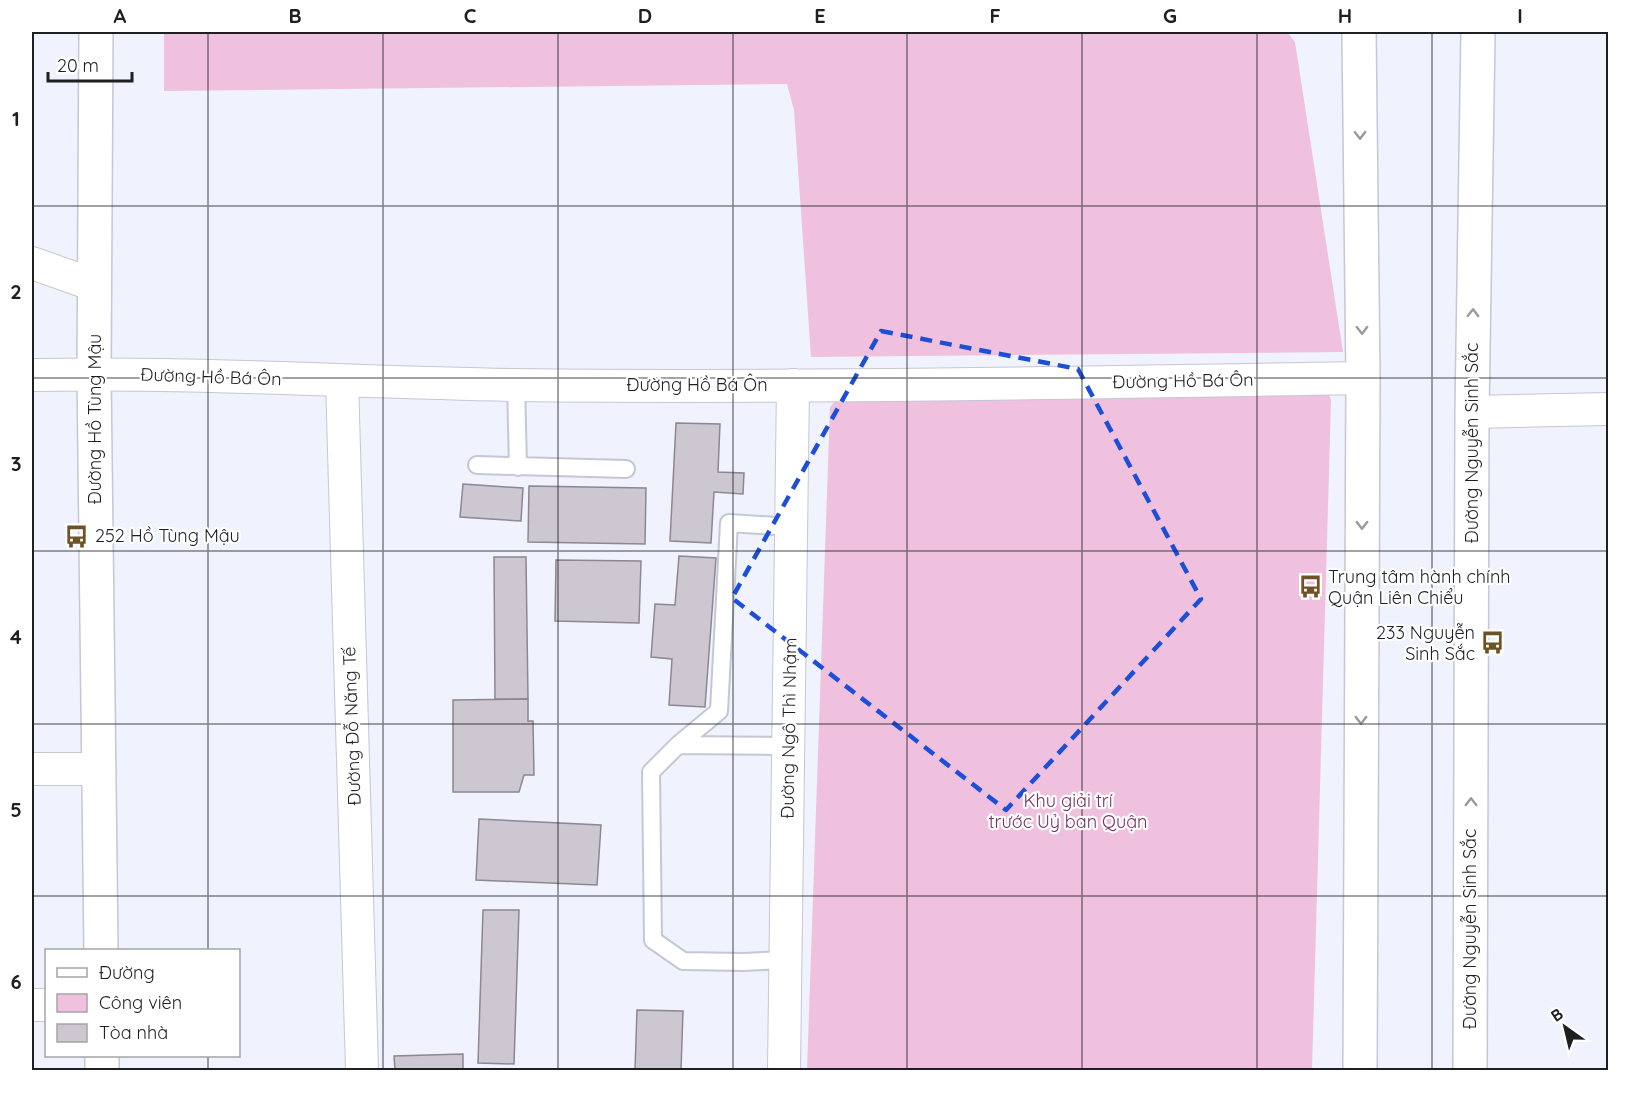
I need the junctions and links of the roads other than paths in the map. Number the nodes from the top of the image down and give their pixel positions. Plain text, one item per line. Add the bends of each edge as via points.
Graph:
1 (96, 32) edge
2 (1339, 32) edge
3 (1359, 32) edge
4 (1478, 32) edge
5 (1500, 32) edge
6 (1360, 76) junction
7 (1476, 93) junction
8 (32, 263) edge
9 (94, 285) junction
10 (94, 374) junction
11 (32, 375) edge
12 (1362, 378) junction
13 (342, 381) junction
14 (516, 385) junction
15 (793, 385) junction
16 (1608, 409) edge
17 (1472, 412) junction
18 (477, 465) dead end
19 (518, 467) junction
20 (626, 469) dead end
21 (791, 527) junction
22 (678, 745) junction
23 (788, 746) junction
24 (99, 769) junction
25 (32, 770) edge
26 (101, 949) edge
27 (786, 960) junction
28 (362, 1071) edge
29 (784, 1071) edge
30 (1360, 1071) edge
31 (1470, 1071) edge

1 - 9 main road, Đường Hồ Tùng Mậu
2 - 6 main road
3 - 6 main road
4 - 7 main road, Đường Nguyễn Sinh Sắc
5 - 7 main road
6 -> 12 main road
17 -> 7 main road, Đường Nguyễn Sinh Sắc
8 - 9 street
9 - 10 main road, Đường Hồ Tùng Mậu
10 - 11 street, Đường Hồ Bá Ôn
10 - 13 street, Đường Hồ Bá Ôn
10 - 24 main road, Đường Hồ Tùng Mậu
12 - 15 street, Đường Hồ Bá Ôn
12 -> 30 main road
13 - 14 street, Đường Hồ Bá Ôn
13 - 28 street, Đường Đỗ Năng Tế
14 - 15 street, Đường Hồ Bá Ôn
14 - 19 lane
15 - 21 street, Đường Ngô Thì Nhậm
16 - 17 street
31 -> 17 main road, Đường Nguyễn Sinh Sắc
18 - 19 lane
19 - 20 lane
21 - 22 lane via 729,523 719,711
21 - 23 street, Đường Ngô Thì Nhậm
22 - 23 lane
22 - 27 lane via 651,771 653,940 683,961
23 - 27 street, Đường Ngô Thì Nhậm
24 - 25 street
24 - 26 main road, Đường Hồ Tùng Mậu
27 - 29 street, Đường Ngô Thì Nhậm

